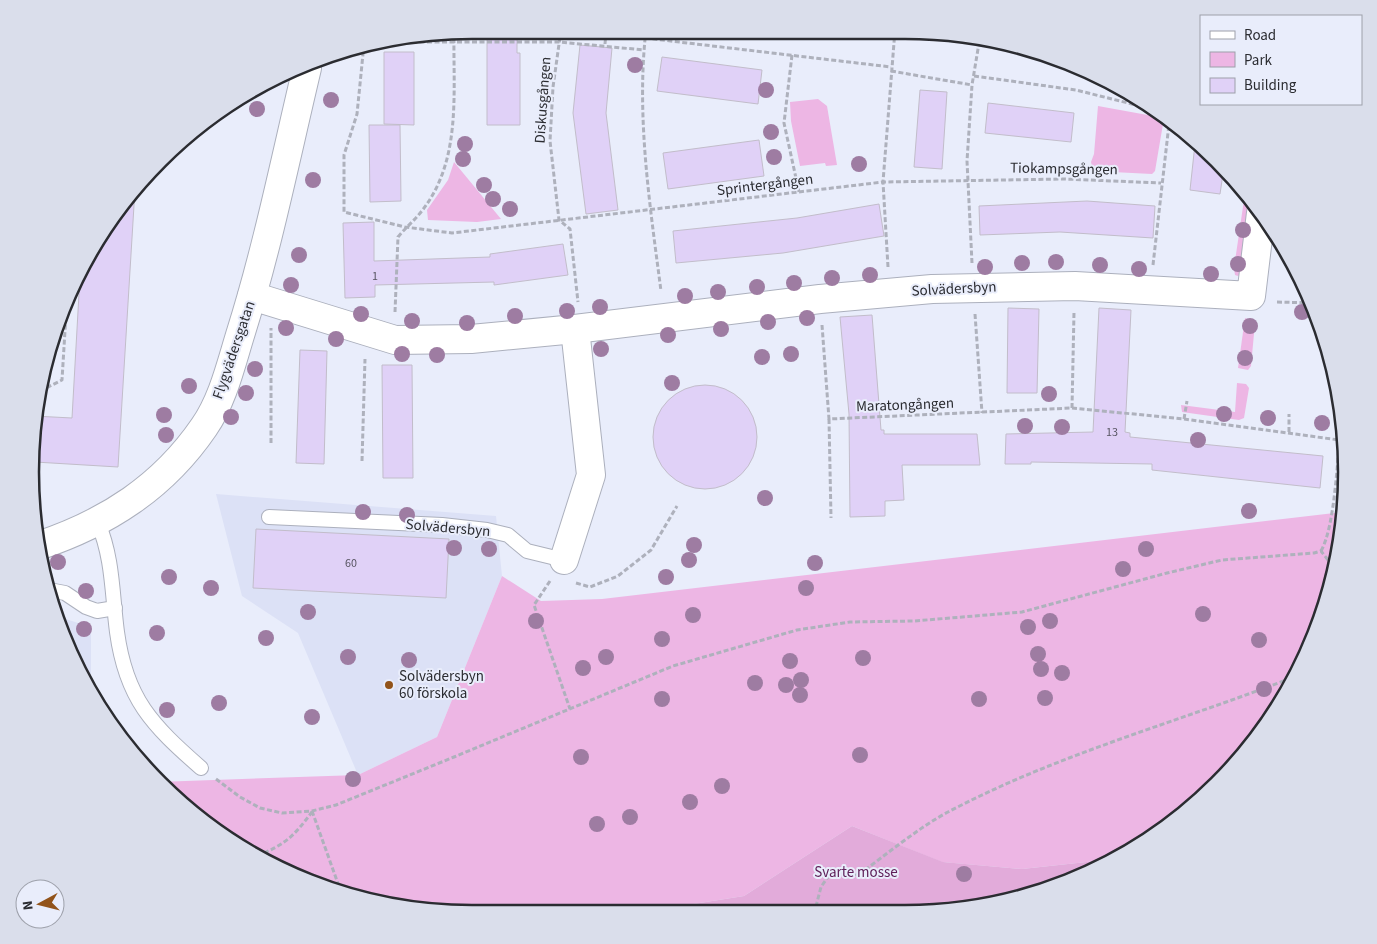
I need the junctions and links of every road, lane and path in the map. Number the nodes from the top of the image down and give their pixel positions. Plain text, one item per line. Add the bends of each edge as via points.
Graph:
1 (560, 39) edge
2 (605, 39) edge
3 (646, 39) edge
4 (655, 39) edge
5 (894, 39) edge
6 (415, 42) edge
7 (454, 42) junction
8 (560, 42) junction
9 (605, 44) junction
10 (979, 45) edge
11 (644, 50) junction
12 (363, 53) edge
13 (792, 55) junction
14 (891, 69) junction
15 (306, 72) edge
16 (974, 76) junction
17 (972, 85) junction
18 (1134, 104) edge
19 (1168, 127) edge
20 (968, 180) junction
21 (883, 182) junction
22 (1161, 183) junction
23 (799, 192) junction
24 (651, 210) junction
25 (558, 220) junction
26 (1260, 223) edge
27 (405, 227) junction
28 (1075, 286) junction
29 (974, 288) junction
30 (1150, 288) junction
31 (890, 292) junction
32 (1251, 296) junction
33 (820, 299) junction
34 (265, 300) junction
35 (1304, 303) edge
36 (665, 317) junction
37 (64, 327) edge
38 (578, 328) junction
39 (366, 331) junction
40 (395, 340) junction
41 (47, 388) edge
42 (1187, 401) dead end
43 (1072, 408) junction
44 (982, 413) junction
45 (1289, 414) dead end
46 (829, 419) junction
47 (1184, 419) junction
48 (1289, 432) junction
49 (1337, 440) edge
50 (271, 443) dead end
51 (1337, 455) edge
52 (362, 461) dead end
53 (677, 506) dead end
54 (269, 517) dead end
55 (831, 518) dead end
56 (98, 523) junction
57 (45, 543) edge
58 (1321, 550) junction
59 (564, 560) junction
60 (1329, 561) edge
61 (56, 591) edge
62 (115, 608) junction
63 (1284, 682) edge
64 (570, 709) junction
65 (201, 768) joint
66 (312, 811) junction
67 (265, 853) edge
68 (338, 883) edge
69 (816, 905) edge

1 - 8 path, Diskusgången
2 - 9 path
3 - 11 path
4 - 13 path
5 - 14 path
6 - 7 path, Diskusgången
7 - 8 path, Diskusgången
7 - 27 path via 454,128 448,157 442,176 421,213
8 - 9 path
8 - 25 path, Diskusgången via 550,142
9 - 11 path
10 - 16 path
11 - 24 path via 643,90
12 - 27 path via 357,114 344,155 344,212
13 - 14 path
13 - 23 path via 784,123
14 - 17 path
14 - 21 path
15 - 34 street, Flygvädersgatan
16 - 17 path
16 - 18 path via 1076,90
17 - 20 path
19 - 22 path
20 - 21 path, Sprintergången
20 - 22 path, Tiokampsgången via 1065,179
20 - 29 path
21 - 23 path, Sprintergången
21 - 31 path
22 - 30 path
23 - 24 path, Sprintergången
24 - 25 path, Sprintergången
24 - 36 path
25 - 27 path via 452,233
25 - 38 path, Diskusgången via 570,228
26 - 32 street
27 - 40 path via 398,237
28 - 29 street, Solvädersbyn
28 - 30 street, Solvädersbyn
28 - 43 path
29 - 31 street, Solvädersbyn
29 - 44 path
30 - 32 street, Solvädersbyn
31 - 33 street, Solvädersbyn
32 - 35 path via 1274,302
33 - 36 street, Solvädersbyn
33 - 46 path
34 - 39 street, Solvädersbyn
34 - 50 path via 271,327
34 - 56 street, Flygvädersgatan via 206,426 180,459 152,485
36 - 38 street, Solvädersbyn
37 - 41 path via 62,380
38 - 40 street, Solvädersbyn via 471,339
38 - 59 street via 591,475
39 - 40 street, Solvädersbyn
39 - 52 path
42 - 47 path
43 - 44 path, Maratongången
43 - 47 path, Maratongången
44 - 46 path, Maratongången
45 - 48 path
46 - 55 path
47 - 48 path, Maratongången
48 - 49 path, Maratongången
51 - 58 path via 1332,504
53 - 59 path via 651,550 618,576 590,587 574,583
54 - 59 lane, Solvädersbyn via 487,530 508,535 527,551
56 - 57 street, Flygvädersgatan
56 - 62 lane via 106,542
58 - 60 path
58 - 64 path via 1222,560 1022,612 914,621 850,622 797,630 673,666
59 - 64 path via 534,605
61 - 62 lane via 97,611
62 - 65 lane via 122,657 137,700 162,734
63 - 69 path via 1070,756 947,813 858,875 832,871 821,887
64 - 66 path via 336,805
65 - 66 path via 260,808 282,813
66 - 67 path via 293,837
66 - 68 path

